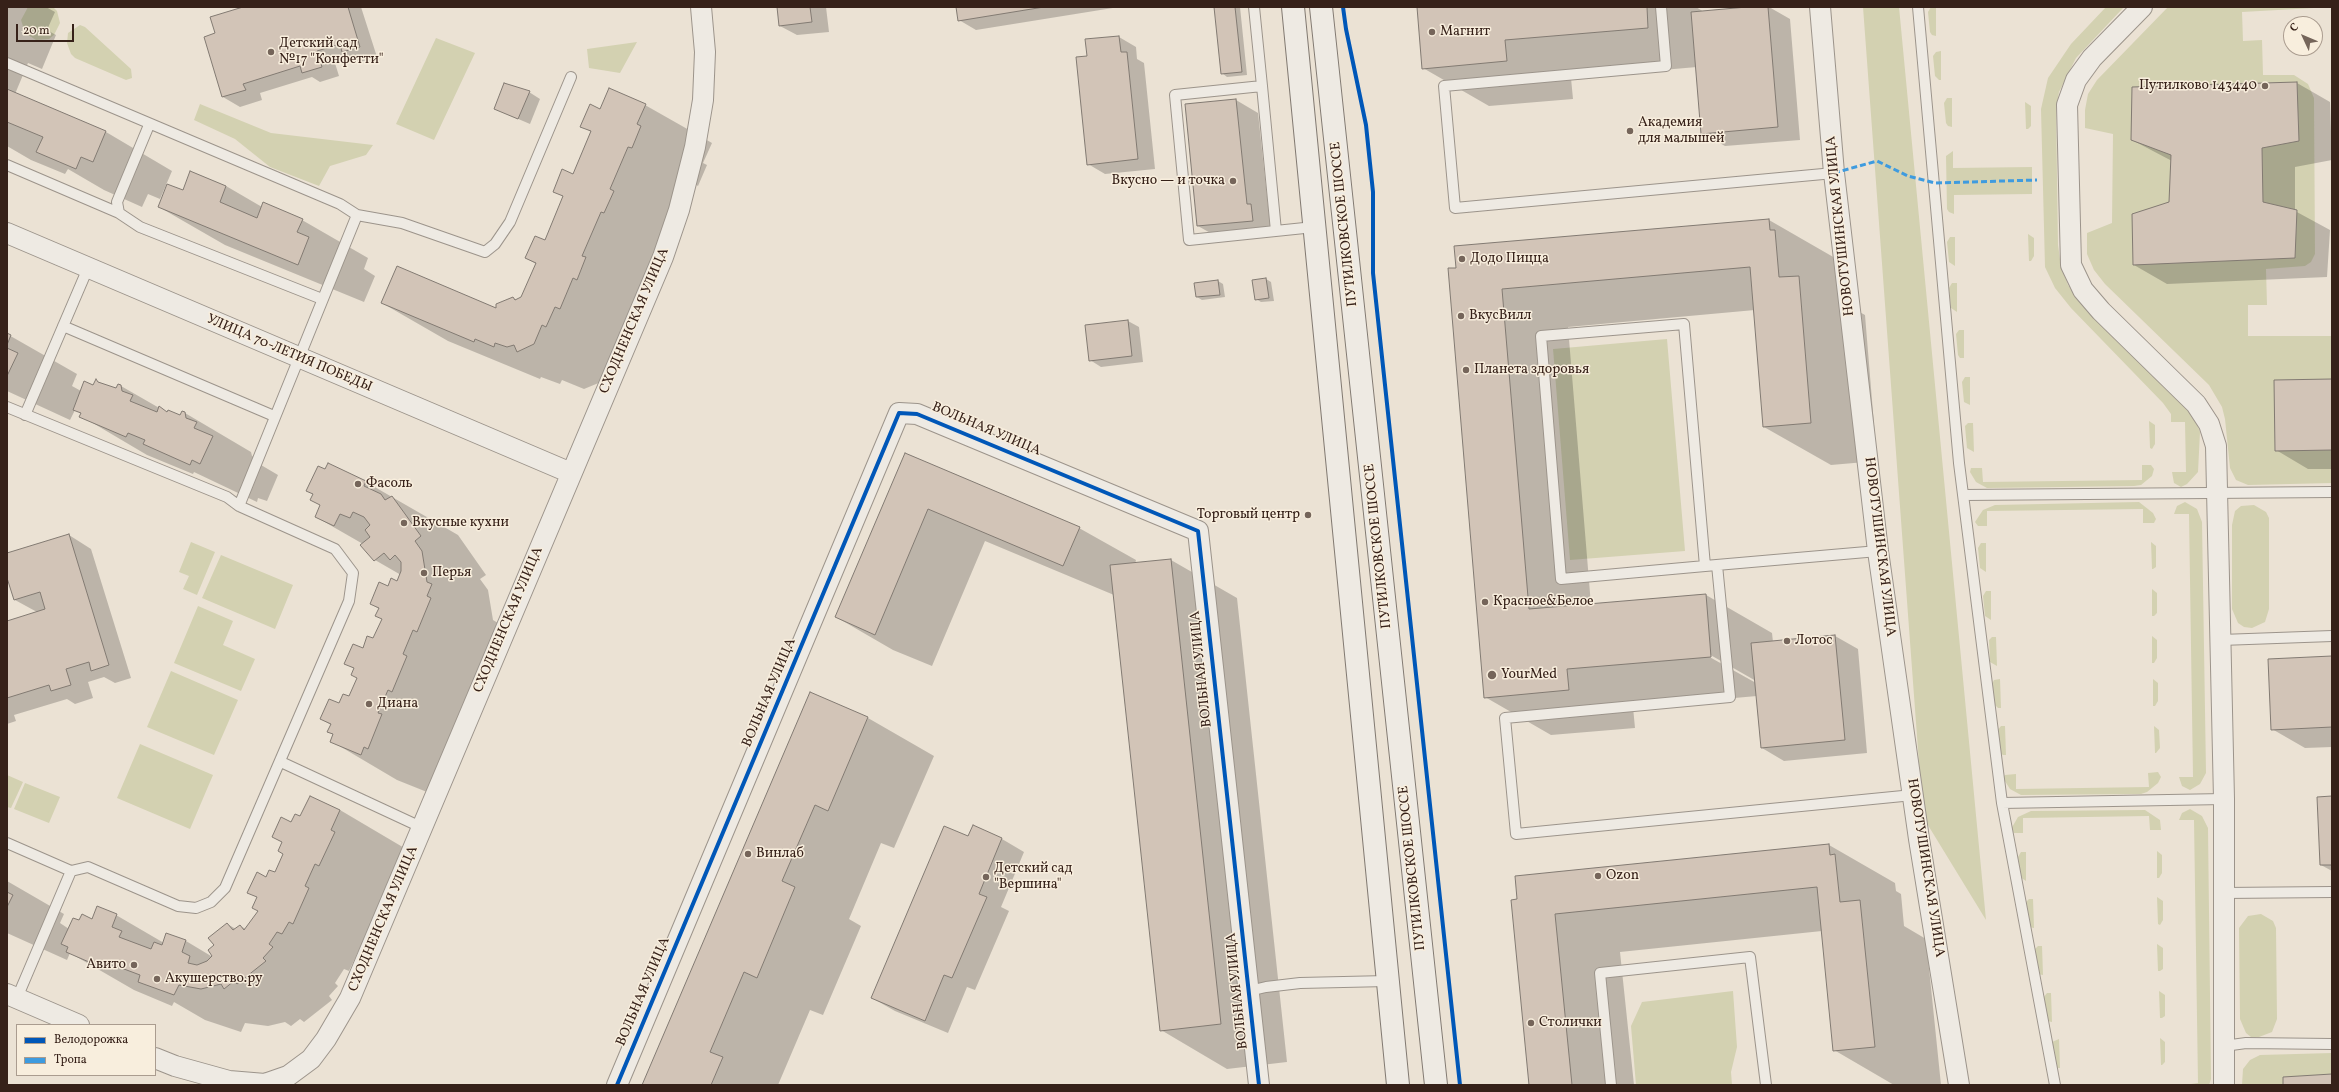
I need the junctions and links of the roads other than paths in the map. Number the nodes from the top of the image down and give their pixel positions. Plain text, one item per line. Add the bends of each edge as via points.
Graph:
1 (701, 7) edge
2 (1254, 7) edge
3 (1293, 7) edge
4 (1321, 7) edge
5 (1661, 7) edge
6 (1820, 7) edge
7 (1918, 7) edge
8 (2142, 7) edge
9 (7, 63) edge
10 (571, 76) dead end
11 (1262, 86) junction
12 (149, 125) junction
13 (7, 165) edge
14 (1834, 173) junction
15 (119, 214) junction
16 (357, 215) junction
17 (1314, 227) junction
18 (1276, 231) junction
19 (7, 233) edge
20 (88, 268) junction
21 (322, 299) junction
22 (63, 326) junction
23 (298, 358) junction
24 (7, 407) edge
25 (25, 415) junction
26 (274, 416) junction
27 (571, 473) junction
28 (2332, 492) edge
29 (2217, 494) junction
30 (1964, 496) junction
31 (239, 506) junction
32 (1878, 551) junction
33 (1717, 565) junction
34 (1705, 566) junction
35 (2332, 636) edge
36 (2221, 640) junction
37 (281, 762) junction
38 (1913, 795) junction
39 (2224, 799) junction
40 (2002, 803) junction
41 (423, 828) junction
42 (7, 843) edge
43 (71, 871) junction
44 (2332, 892) edge
45 (2224, 893) junction
46 (1387, 981) junction
47 (1249, 992) junction
48 (12, 996) edge
49 (77, 1024) edge
50 (2332, 1044) edge
51 (2224, 1046) junction
52 (156, 1058) edge
53 (617, 1085) edge
54 (1259, 1085) edge
55 (1398, 1085) edge
56 (1436, 1085) edge
57 (1611, 1085) edge
58 (1766, 1085) edge
59 (1960, 1085) edge
60 (2055, 1085) edge
61 (2224, 1085) edge

1 - 27 street, СХОДНЕНСКАЯ УЛИЦА via 705,52 703,100 695,147 679,210 663,258
2 - 11 lane
3 - 17 main road
4 - 56 main road, ПУТИЛКОВСКОЕ ШОССЕ
5 - 14 lane via 1666,66 1444,86 1455,208
6 - 14 street, НОВОТУШИНСКАЯ УЛИЦА
7 - 30 lane
8 - 29 street via 2092,58 2076,80 2067,105 2072,265 2083,290 2196,404 2209,424 2216,446
9 - 12 lane
10 - 16 lane via 510,222 495,244 485,252 402,223
11 - 18 lane
11 - 18 lane via 1175,95 1188,232 1189,240
12 - 15 lane via 117,202
12 - 16 lane via 340,204
13 - 15 lane
14 - 32 street, НОВОТУШИНСКАЯ УЛИЦА
15 - 21 lane via 140,227
16 - 21 lane
17 - 18 lane
17 - 46 main road
19 - 20 street, УЛИЦА 70-ЛЕТИЯ ПОБЕДЫ
20 - 22 lane
20 - 23 street, УЛИЦА 70-ЛЕТИЯ ПОБЕДЫ
21 - 23 lane
22 - 25 lane
22 - 26 lane
23 - 26 lane
23 - 27 street, УЛИЦА 70-ЛЕТИЯ ПОБЕДЫ
24 - 25 lane
25 - 31 lane via 227,497
26 - 31 lane
27 - 41 street, СХОДНЕНСКАЯ УЛИЦА
28 - 29 lane
29 - 30 lane
29 - 36 street
30 - 40 lane
31 - 37 lane via 335,549 353,573 349,601
32 - 33 lane
32 - 38 street, НОВОТУШИНСКАЯ УЛИЦА
33 - 34 lane
33 - 38 lane via 1730,697 1505,718 1516,834
34 - 34 lane via 1561,579 1541,336 1684,324
35 - 36 lane
36 - 39 street
37 - 41 lane
37 - 43 lane via 225,888 211,902 196,908 178,906 88,868
38 - 59 street, НОВОТУШИНСКАЯ УЛИЦА
39 - 40 lane
39 - 45 street
40 - 60 lane
41 - 52 street, СХОДНЕНСКАЯ УЛИЦА via 350,998 326,1040 311,1059 278,1080 265,1084 246,1084 209,1077
42 - 43 lane
43 - 48 lane
44 - 45 lane
45 - 51 street
46 - 47 lane via 1300,984 1266,987
46 - 55 main road
47 - 53 street, ВОЛЬНАЯ УЛИЦА via 1198,531 917,414 900,413
47 - 54 street, ВОЛЬНАЯ УЛИЦА
48 - 49 street
50 - 51 lane via 2246,1043
51 - 61 street
57 - 58 lane via 1600,973 1750,957

